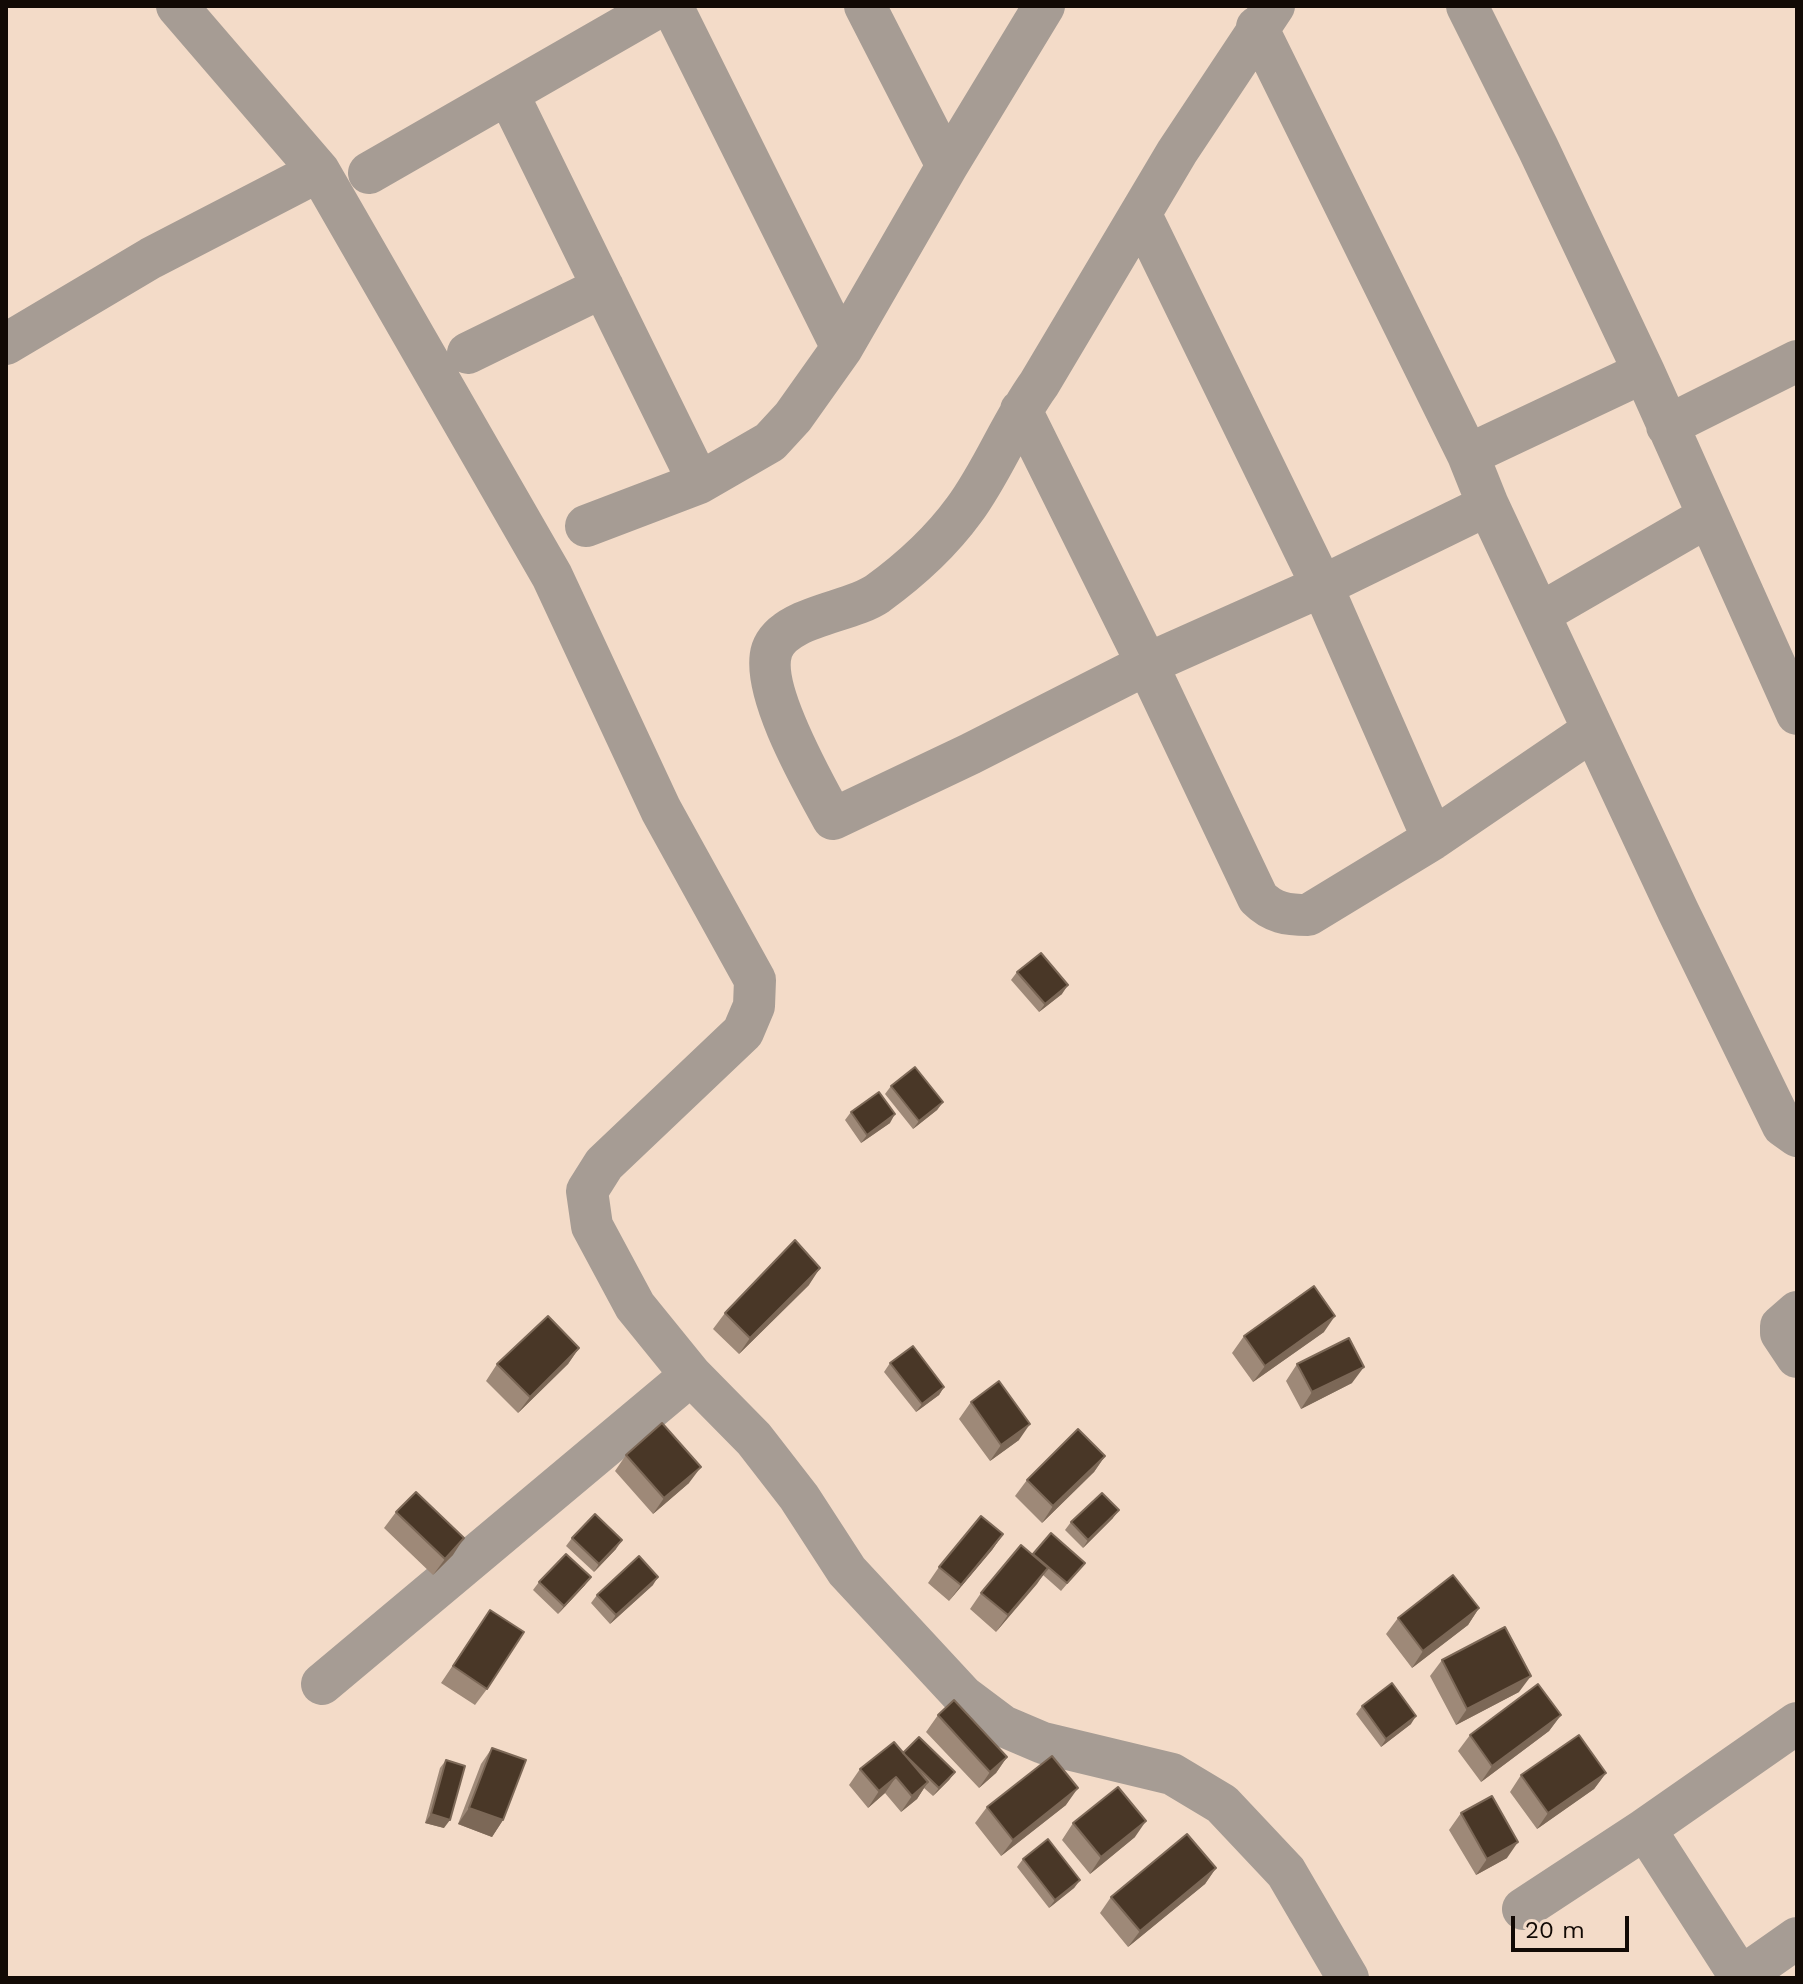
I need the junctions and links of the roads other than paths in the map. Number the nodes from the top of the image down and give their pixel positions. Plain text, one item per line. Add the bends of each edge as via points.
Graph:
1 (177, 6) edge
2 (660, 6) edge
3 (672, 6) edge
4 (865, 6) edge
5 (1044, 6) edge
6 (1467, 6) edge
7 (1265, 17) edge
8 (508, 94) junction
9 (947, 166) junction
10 (319, 171) junction
11 (369, 173) dead end
12 (1141, 215) junction
13 (603, 287) junction
14 (6, 344) edge
15 (842, 348) junction
16 (468, 353) dead end
17 (1797, 361) edge
18 (1644, 372) junction
19 (1021, 410) junction
20 (1667, 426) junction
21 (1468, 455) junction
22 (699, 483) junction
23 (1488, 505) junction
24 (1707, 517) junction
25 (586, 526) dead end
26 (1322, 586) junction
27 (1541, 613) junction
28 (1147, 664) junction
29 (1797, 714) edge
30 (1593, 730) junction
31 (1433, 839) junction
32 (1797, 1136) edge
33 (1797, 1312) edge
34 (1797, 1357) edge
35 (691, 1375) junction
36 (322, 1684) dead end
37 (1797, 1723) edge
38 (1645, 1829) junction
39 (1523, 1909) dead end
40 (1797, 1938) edge
41 (1348, 1978) edge
42 (1741, 1978) edge

1 - 10 street
2 - 8 street
3 - 15 street
4 - 9 street
5 - 9 street
6 - 18 street
7 - 12 street
7 - 21 street
8 - 11 street
8 - 13 street
9 - 15 street
10 - 14 street via 151,258
10 - 35 street via 552,576 661,810 755,980 754,1006 743,1032 604,1164 587,1191 592,1226 635,1306
12 - 19 street
12 - 26 street
13 - 16 street
13 - 22 street
15 - 22 street via 770,442
17 - 20 street
18 - 20 street
18 - 21 street
19 - 28 street
19 - 28 street via 965,509 914,567 872,597 789,629 773,647 769,667 802,762 833,819
20 - 24 street
21 - 23 street
22 - 25 street
23 - 26 street
23 - 27 street
24 - 27 street
24 - 29 street
26 - 28 street
26 - 31 street
27 - 30 street
28 - 31 street via 1267,908 1284,915 1308,915
30 - 31 street
30 - 32 street via 1783,1126
33 - 34 street via 1781,1326
35 - 36 street
35 - 41 street via 754,1439 847,1571 963,1696 1003,1726 1043,1743 1172,1774 1222,1804 1286,1872
37 - 38 street
38 - 39 street
38 - 42 street
40 - 42 street

